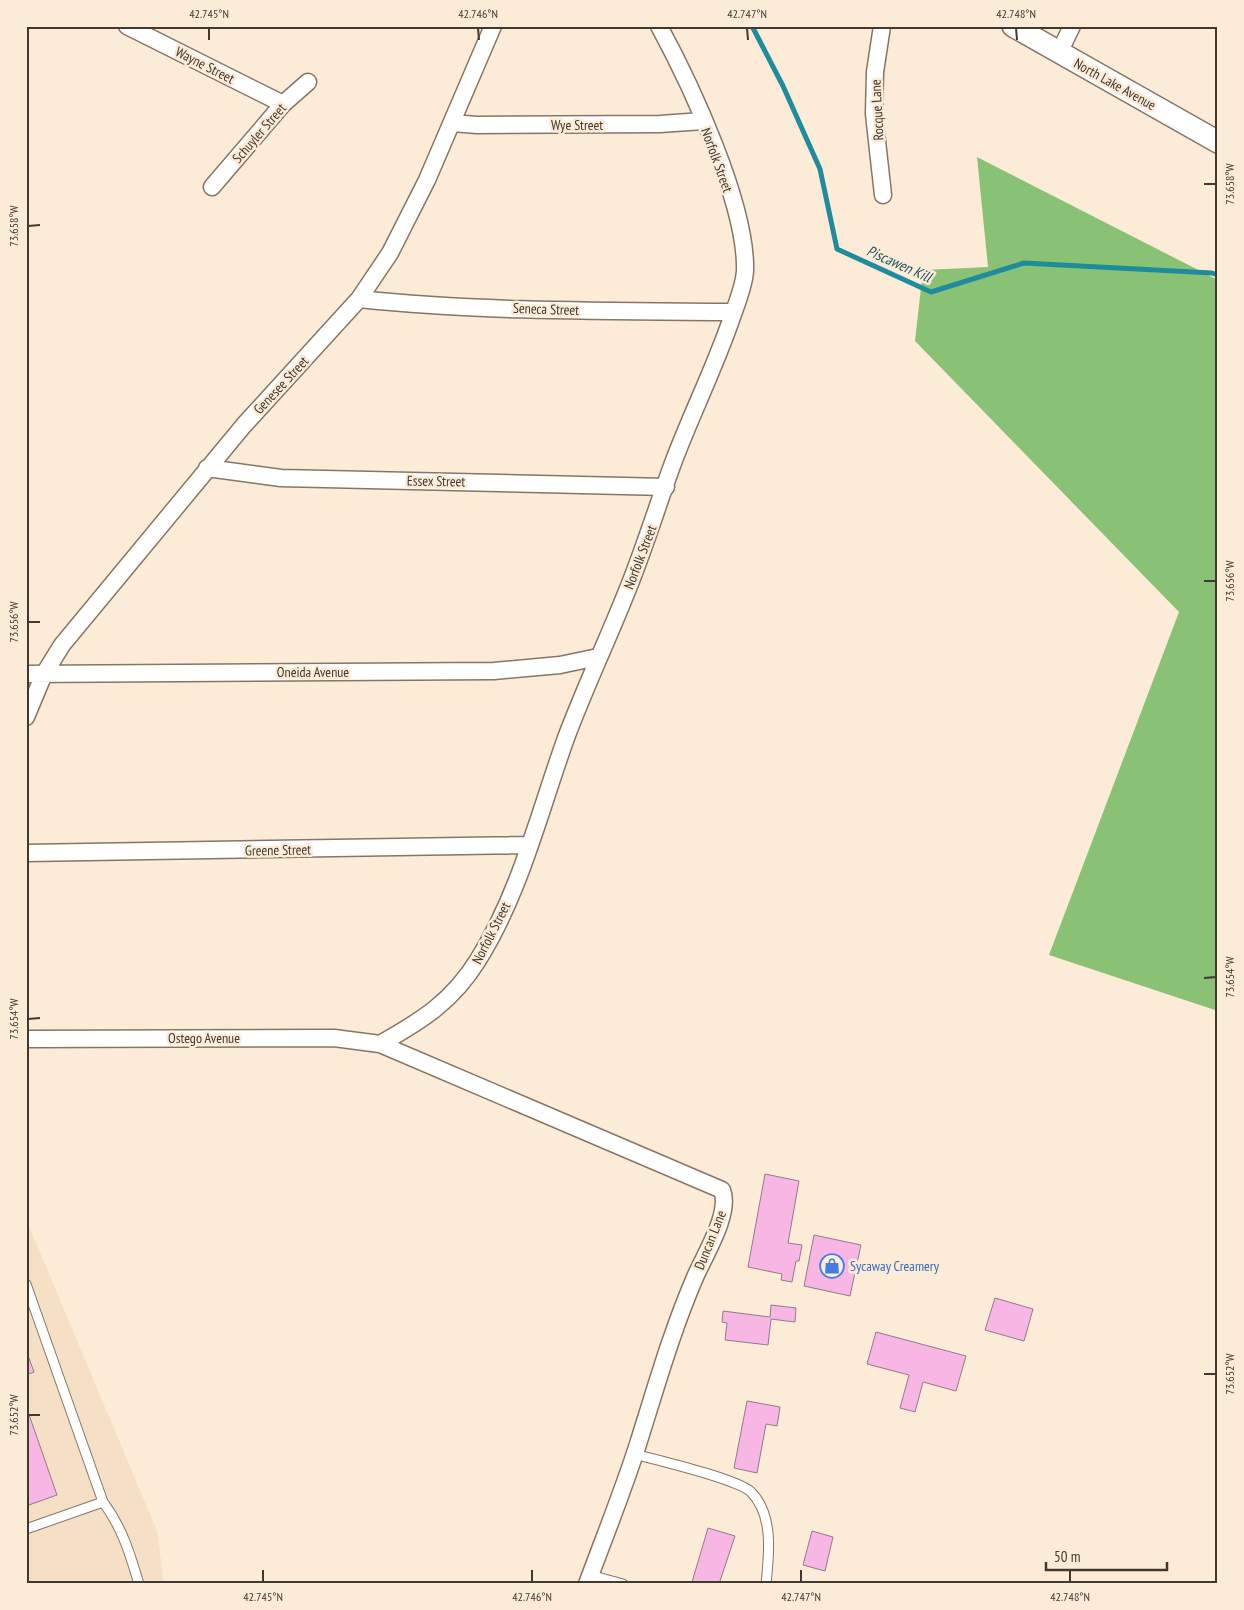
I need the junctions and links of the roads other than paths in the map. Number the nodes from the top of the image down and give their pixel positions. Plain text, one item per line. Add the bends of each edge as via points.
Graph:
1 (127, 26) edge
2 (659, 26) edge
3 (882, 26) edge
4 (1013, 26) edge
5 (1072, 26) edge
6 (490, 27) edge
7 (1059, 53) junction
8 (308, 82) dead end
9 (283, 104) junction
10 (703, 121) junction
11 (452, 123) junction
12 (1218, 142) edge
13 (212, 187) dead end
14 (884, 195) dead end
15 (359, 299) junction
16 (733, 312) junction
17 (208, 468) junction
18 (666, 487) junction
19 (598, 657) junction
20 (26, 674) edge
21 (44, 674) junction
22 (26, 717) edge
23 (529, 845) junction
24 (26, 853) edge
25 (26, 1039) edge
26 (380, 1044) junction
27 (26, 1284) edge
28 (634, 1454) junction
29 (103, 1502) junction
30 (26, 1529) edge
31 (588, 1579) edge
32 (138, 1584) edge
33 (622, 1584) edge
34 (766, 1584) edge

1 - 9 street, Wayne Street
2 - 10 street, Norfolk Street
3 - 14 street, Rocque Lane via 875,72 874,114
4 - 7 street, North Lake Avenue
5 - 7 street
6 - 11 street, Genesee Street
7 - 12 street, North Lake Avenue
8 - 9 street, Schuyler Street
9 - 13 street, Schuyler Street
10 - 11 street, Wye Street via 660,124
10 - 16 street, Norfolk Street via 736,213 744,246 745,275
11 - 15 street, Genesee Street via 390,253
15 - 16 street, Seneca Street via 621,311
15 - 17 street, Genesee Street
16 - 18 street, Norfolk Street
17 - 18 street, Essex Street via 281,478
17 - 21 street, Genesee Street via 62,645
18 - 19 street, Norfolk Street
19 - 21 street, Oneida Avenue via 560,665 494,671
19 - 23 street, Norfolk Street
20 - 21 street, Oneida Avenue
21 - 22 street, Genesee Street
23 - 24 street, Greene Street
23 - 26 street, Norfolk Street via 496,927 462,983 424,1019
25 - 26 street, Ostego Avenue via 334,1038
26 - 28 street, Duncan Lane via 722,1190 725,1198 722,1214 658,1374
27 - 29 lane
28 - 31 street, Duncan Lane
28 - 34 lane via 730,1481 751,1491 766,1523 770,1552
29 - 30 lane
29 - 32 lane via 117,1520
31 - 33 lane

